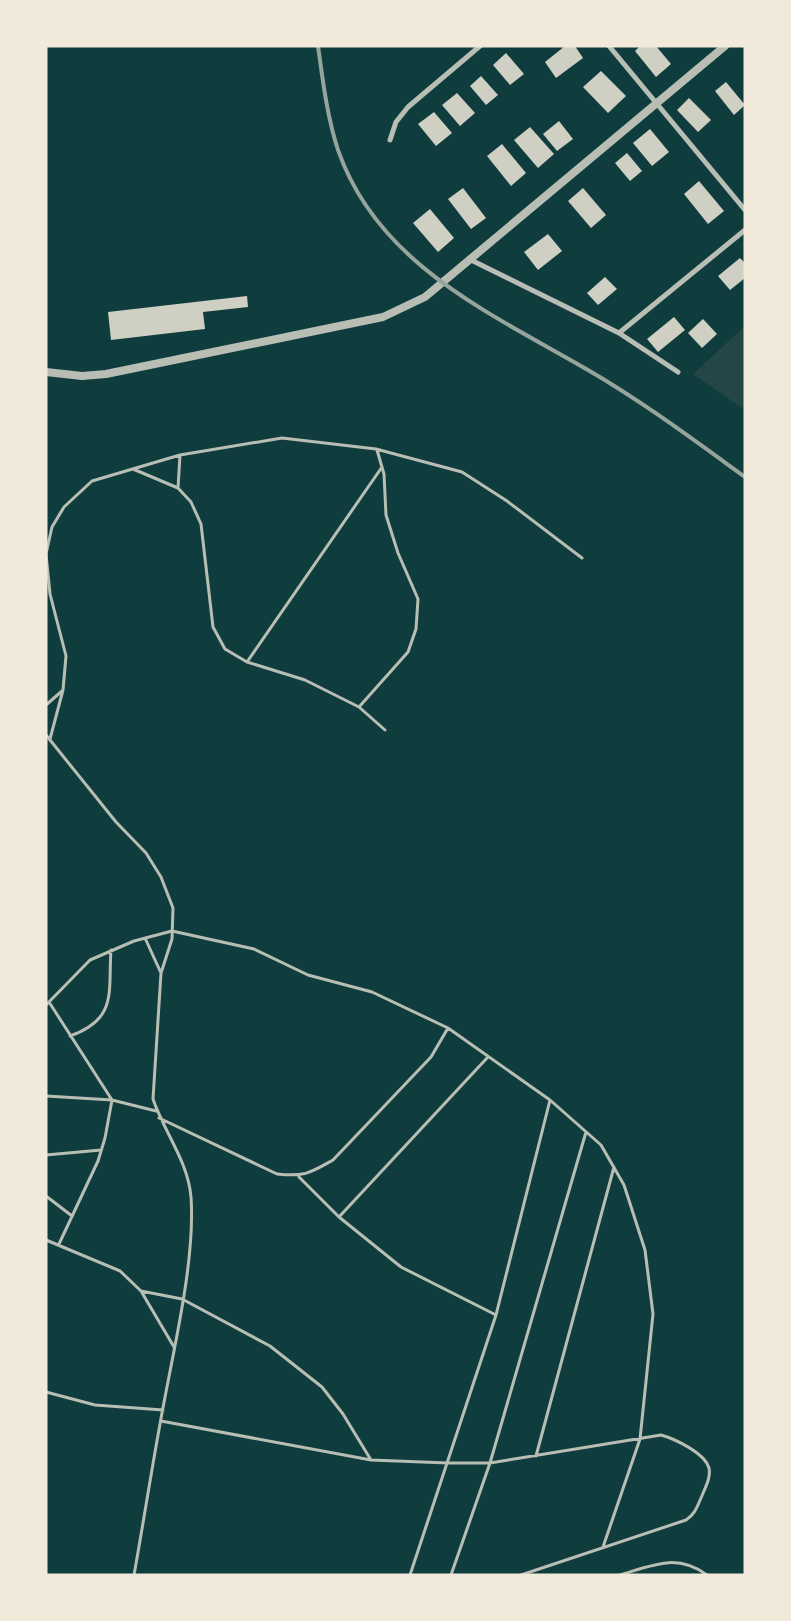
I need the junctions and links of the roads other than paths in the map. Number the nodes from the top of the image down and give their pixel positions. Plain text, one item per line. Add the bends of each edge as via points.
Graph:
1 (480, 46) edge
2 (609, 46) edge
3 (725, 46) edge
4 (656, 104) junction
5 (390, 140) dead end
6 (745, 210) edge
7 (745, 230) edge
8 (470, 259) junction
9 (619, 333) junction
10 (46, 372) edge
11 (678, 372) dead end
12 (376, 449) junction
13 (180, 456) junction
14 (382, 467) junction
15 (133, 469) junction
16 (178, 488) junction
17 (582, 558) dead end
18 (46, 600) edge
19 (53, 604) junction
20 (247, 662) junction
21 (63, 690) junction
22 (46, 705) edge
23 (358, 707) junction
24 (385, 730) dead end
25 (46, 736) edge
26 (50, 740) junction
27 (172, 931) junction
28 (145, 938) junction
29 (111, 950) junction
30 (161, 973) junction
31 (47, 1003) edge
32 (448, 1028) junction
33 (70, 1036) junction
34 (487, 1058) junction
35 (46, 1096) edge
36 (112, 1100) junction
37 (550, 1100) junction
38 (157, 1111) junction
39 (159, 1118) junction
40 (586, 1132) junction
41 (101, 1150) junction
42 (46, 1155) edge
43 (614, 1167) junction
44 (299, 1176) junction
45 (46, 1196) edge
46 (72, 1216) junction
47 (339, 1217) junction
48 (46, 1240) edge
49 (59, 1244) junction
50 (141, 1290) junction
51 (182, 1299) junction
52 (496, 1315) junction
53 (174, 1348) junction
54 (46, 1392) edge
55 (163, 1410) junction
56 (161, 1421) junction
57 (640, 1439) junction
58 (536, 1456) junction
59 (371, 1460) junction
60 (448, 1463) junction
61 (490, 1463) junction
62 (603, 1547) junction
63 (134, 1575) edge
64 (410, 1575) edge
65 (450, 1575) edge
66 (521, 1575) edge
67 (620, 1575) edge
68 (707, 1575) edge

1 - 5 street via 408,107 396,122
2 - 4 street
3 - 4 street
4 - 6 street
4 - 8 street
7 - 9 street
8 - 9 street
8 - 10 street via 425,297 383,318 106,374 82,376
9 - 11 street
12 - 13 lane via 282,438
12 - 14 lane
12 - 17 lane via 462,472 507,501
13 - 15 lane
13 - 16 lane
14 - 20 lane
14 - 23 lane via 386,515 418,599 416,629 408,652
15 - 16 lane
15 - 19 lane via 92,481 64,507 52,527 46,554
16 - 20 lane via 191,502 201,524 213,627 225,649
18 - 19 lane
19 - 21 lane via 66,656
20 - 23 lane via 306,680
21 - 22 lane
21 - 26 lane
23 - 24 lane
25 - 26 lane
26 - 27 lane via 116,822 138,844 161,877 173,908
27 - 28 lane
27 - 30 lane
27 - 32 lane via 254,949 308,975 372,992
28 - 29 lane
28 - 30 lane
29 - 31 lane via 90,960
29 - 33 lane via 108,1005 96,1023
30 - 38 lane via 153,1099
31 - 33 lane
32 - 34 lane
32 - 44 lane via 431,1058 333,1160
33 - 36 lane
34 - 37 lane
34 - 47 lane
35 - 36 lane
36 - 38 lane
36 - 41 lane
37 - 40 lane
37 - 52 lane
38 - 39 lane
39 - 44 lane via 278,1174
39 - 51 lane via 184,1166 191,1196
40 - 43 lane via 601,1145
40 - 61 lane
41 - 42 lane
41 - 46 lane
43 - 57 lane via 624,1185 645,1250 653,1314
43 - 58 lane
44 - 47 lane
45 - 46 lane
46 - 49 lane
47 - 52 lane via 401,1267
48 - 49 lane
49 - 50 lane via 120,1271
50 - 51 lane
50 - 53 lane
51 - 53 lane
51 - 59 lane via 270,1346 322,1387
52 - 60 lane
53 - 55 lane
54 - 55 lane via 95,1405
55 - 56 lane
56 - 59 lane
56 - 63 lane
57 - 58 lane
57 - 62 lane
57 - 62 lane via 661,1436 677,1439 706,1461 709,1480 693,1515 686,1520
58 - 61 lane
59 - 60 lane
60 - 61 lane
60 - 64 lane
61 - 65 lane
62 - 66 lane
67 - 68 lane via 666,1562 693,1564

